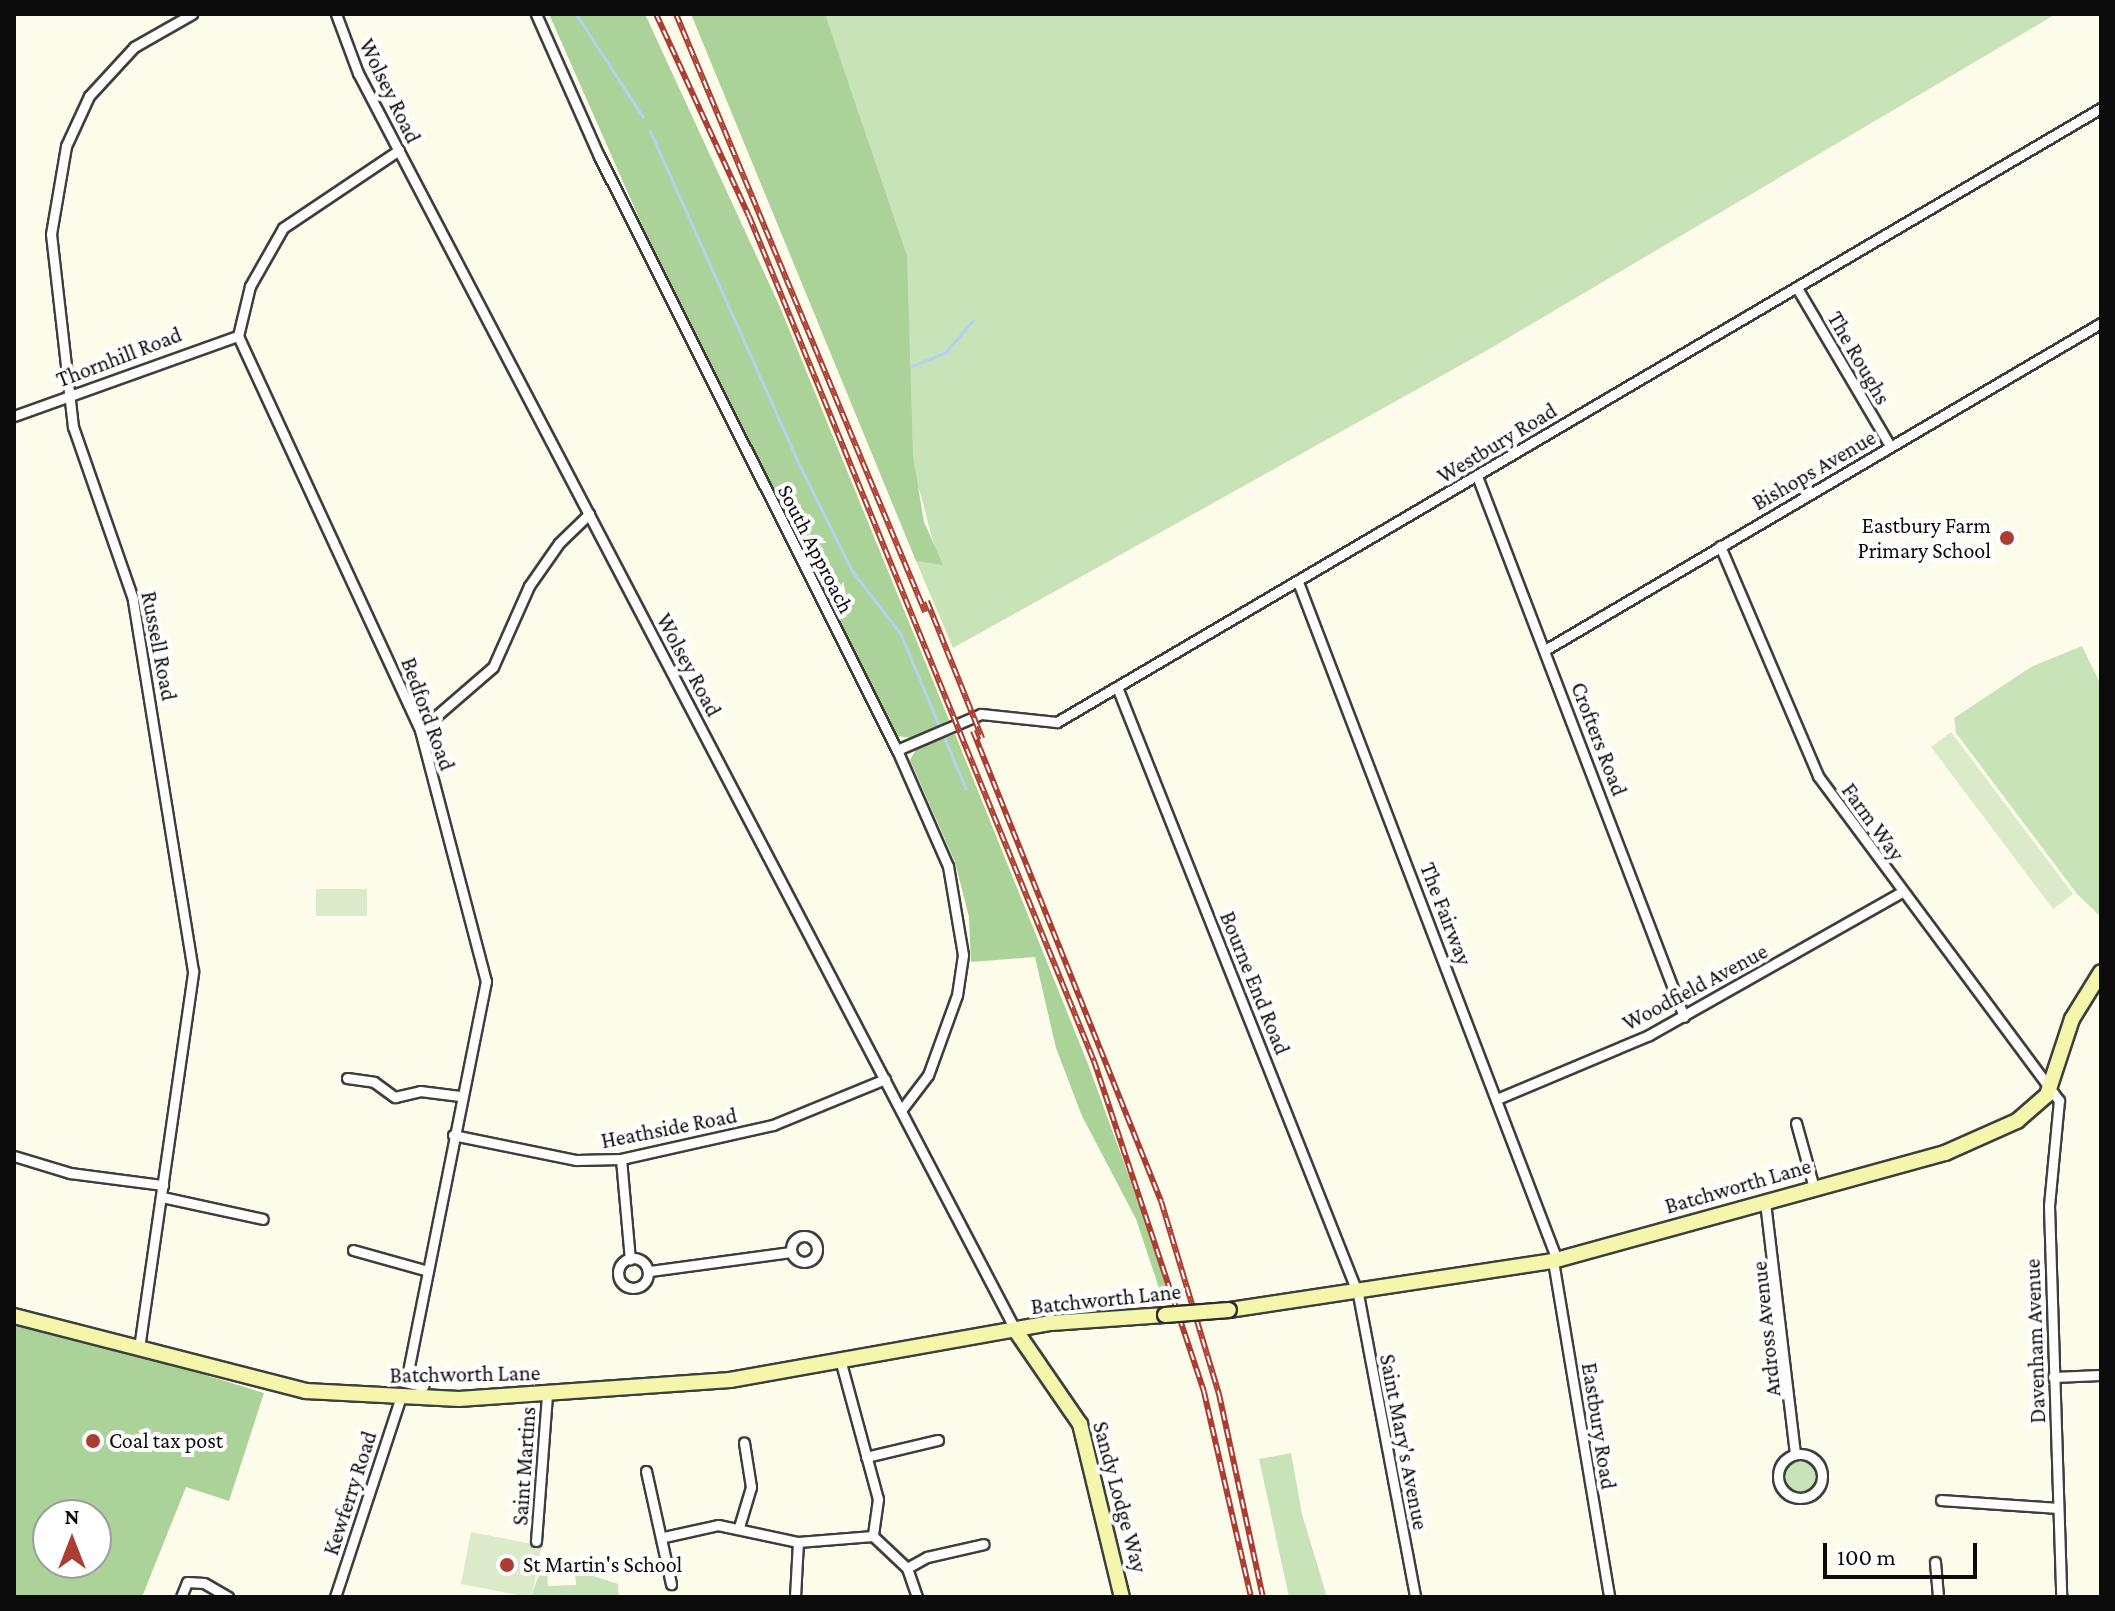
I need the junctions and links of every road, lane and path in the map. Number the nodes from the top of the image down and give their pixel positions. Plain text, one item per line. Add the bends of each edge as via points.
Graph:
1 (192, 14) edge
2 (336, 14) edge
3 (536, 14) edge
4 (2101, 108) edge
5 (399, 150) junction
6 (1797, 288) junction
7 (2101, 323) edge
8 (238, 336) junction
9 (69, 395) junction
10 (14, 416) edge
11 (1890, 446) junction
12 (1477, 476) junction
13 (589, 514) junction
14 (1720, 546) junction
15 (1298, 582) junction
16 (1545, 650) junction
17 (1117, 687) junction
18 (420, 730) junction
19 (897, 750) junction
20 (1902, 892) junction
21 (2101, 972) edge
22 (1684, 1017) junction
23 (347, 1078) dead end
24 (885, 1079) junction
25 (2052, 1086) junction
26 (460, 1096) junction
27 (1497, 1099) junction
28 (902, 1109) junction
29 (1796, 1123) dead end
30 (453, 1135) junction
31 (14, 1156) edge
32 (621, 1159) junction
33 (163, 1185) junction
34 (1814, 1188) junction
35 (162, 1197) junction
36 (1765, 1202) junction
37 (263, 1219) dead end
38 (353, 1250) dead end
39 (791, 1252) dead end
40 (630, 1260) junction
41 (1555, 1261) junction
42 (428, 1271) junction
43 (650, 1271) junction
44 (1358, 1294) junction
45 (14, 1316) edge
46 (1016, 1331) junction
47 (139, 1348) junction
48 (841, 1363) junction
49 (2101, 1375) edge
50 (2053, 1377) junction
51 (423, 1386) dead end
52 (547, 1395) junction
53 (400, 1399) junction
54 (938, 1440) dead end
55 (744, 1443) dead end
56 (1795, 1454) junction
57 (866, 1457) junction
58 (646, 1471) dead end
59 (1941, 1500) dead end
60 (2058, 1508) junction
61 (739, 1527) junction
62 (873, 1536) junction
63 (664, 1537) junction
64 (536, 1541) dead end
65 (798, 1542) junction
66 (984, 1544) dead end
67 (1935, 1562) dead end
68 (907, 1568) junction
69 (671, 1584) dead end
70 (223, 1596) edge
71 (181, 1597) edge
72 (335, 1597) edge
73 (795, 1597) edge
74 (917, 1597) edge
75 (1122, 1597) edge
76 (1415, 1597) edge
77 (1609, 1597) edge
78 (1938, 1597) edge
79 (2061, 1597) edge

1 - 9 street, Russell Road via 134,47 107,73 66,146 51,234
2 - 5 street, Wolsey Road via 347,50
3 - 19 street, South Approach via 599,156
4 - 6 street, Westbury Road
5 - 8 street via 283,228 250,286
5 - 13 street, Wolsey Road
6 - 11 street, The Roughs
6 - 12 street, Westbury Road
7 - 11 street, Bishops Avenue
8 - 9 street, Thornhill Road
8 - 18 street, Bedford Road
9 - 10 street, Thornhill Road
9 - 33 street, Russell Road via 85,468 133,599 193,971
11 - 14 street, Bishops Avenue
12 - 15 street, Westbury Road
12 - 16 street, Crofters Road
13 - 18 street via 559,543 529,586 493,667
13 - 24 street, Wolsey Road
14 - 16 street, Bishops Avenue
14 - 20 street, Farm Way via 1818,776
15 - 17 street, Westbury Road
15 - 27 street, The Fairway
16 - 22 street, Crofters Road
17 - 19 street, Westbury Road via 1052,724 988,713
17 - 44 street, Bourne End Road
18 - 26 street, Bedford Road via 486,981
19 - 28 street, South Approach via 948,866 963,955 941,1047 912,1102
20 - 22 street, Woodfield Avenue
20 - 25 street, Farm Way
21 - 25 street, Batchworth Lane via 2072,1019
22 - 27 street, Woodfield Avenue
23 - 26 street via 374,1082 395,1097 420,1091
24 - 28 street, Wolsey Road
24 - 32 street, Heathside Road via 773,1125
25 - 34 street, Batchworth Lane via 2017,1121 1945,1153
25 - 50 street, Davenham Avenue via 2059,1100 2049,1193
26 - 30 street, Bedford Road
27 - 41 street, The Fairway
28 - 46 street, Wolsey Road
29 - 34 street
30 - 32 street, Heathside Road via 576,1160
30 - 42 street, Bedford Road
31 - 33 street via 70,1173
32 - 40 street
33 - 35 street, Russell Road
34 - 36 street, Batchworth Lane
35 - 37 street
35 - 47 street, Russell Road
36 - 41 street, Batchworth Lane
36 - 56 street, Ardross Avenue
38 - 42 street
39 - 43 street
40 - 43 street
40 - 43 street via 618,1270 624,1285 645,1282
41 - 44 street, Batchworth Lane
41 - 77 street, Eastbury Road
42 - 51 street, Bedford Road via 401,1381
44 - 46 street, Batchworth Lane, bridge
44 - 76 street, Saint Mary's Avenue
45 - 47 street, Batchworth Lane
46 - 48 street, Batchworth Lane
46 - 75 street, Sandy Lodge Way via 1080,1424
47 - 53 street, Batchworth Lane via 306,1391
48 - 52 street, Batchworth Lane via 730,1380
48 - 57 street
49 - 50 street
50 - 60 street, Davenham Avenue
52 - 53 street, Batchworth Lane
52 - 64 street, Saint Martins
53 - 72 street, Kewferry Road
54 - 57 street
55 - 61 street via 751,1487
56 - 56 street, Ardross Avenue via 1820,1466 1820,1486 1804,1497 1788,1494 1779,1480 1782,1464
57 - 62 street via 878,1499
58 - 63 street
59 - 60 street
60 - 79 street, Davenham Avenue
61 - 63 street via 707,1526
61 - 65 street
62 - 65 street
62 - 68 street
63 - 69 street
65 - 73 street
66 - 68 street via 927,1557
67 - 78 street
68 - 74 street
70 - 71 street via 204,1583 187,1582

